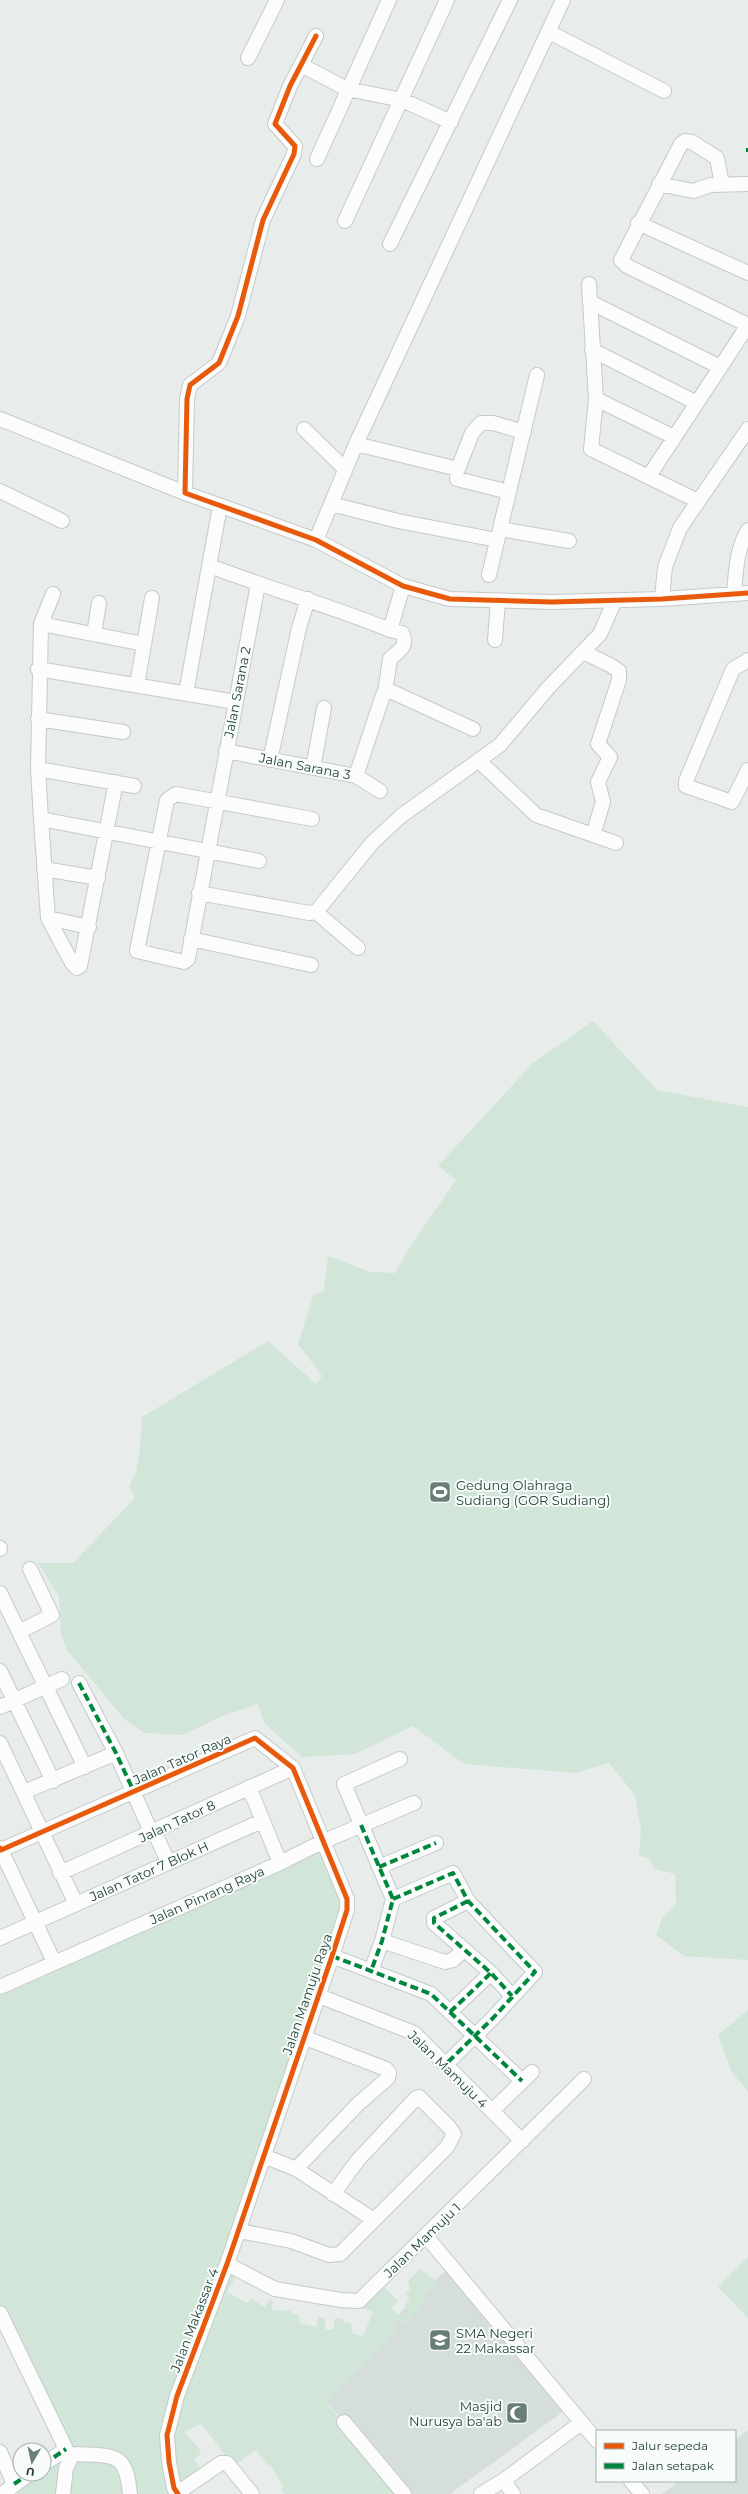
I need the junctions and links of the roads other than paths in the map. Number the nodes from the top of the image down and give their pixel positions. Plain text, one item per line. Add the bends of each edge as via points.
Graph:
1 (277, 0) edge
2 (389, 0) edge
3 (448, 0) edge
4 (510, 0) edge
5 (558, 2) edge
6 (549, 32) junction
7 (316, 36) dead end
8 (248, 58) dead end
9 (301, 65) junction
10 (347, 89) junction
11 (664, 91) dead end
12 (402, 100) junction
13 (451, 122) junction
14 (317, 159) dead end
15 (659, 184) junction
16 (722, 184) junction
17 (748, 184) edge
18 (345, 221) dead end
19 (638, 224) junction
20 (390, 244) dead end
21 (748, 273) edge
22 (590, 284) dead end
23 (590, 302) junction
24 (748, 325) edge
25 (592, 350) junction
26 (720, 367) junction
27 (537, 375) dead end
28 (596, 398) junction
29 (697, 403) junction
30 (0, 419) edge
31 (304, 429) dead end
32 (748, 429) edge
33 (524, 432) junction
34 (674, 436) junction
35 (356, 444) junction
36 (345, 469) junction
37 (649, 476) junction
38 (457, 479) dead end
39 (0, 491) edge
40 (509, 492) junction
41 (185, 493) junction
42 (698, 501) junction
43 (330, 504) junction
44 (220, 506) junction
45 (62, 521) dead end
46 (748, 530) edge
47 (499, 534) junction
48 (316, 540) junction
49 (569, 541) dead end
50 (210, 566) junction
51 (489, 575) dead end
52 (258, 584) junction
53 (403, 586) junction
54 (53, 594) dead end
55 (741, 594) edge
56 (152, 598) dead end
57 (308, 599) junction
58 (662, 599) junction
59 (615, 600) junction
60 (498, 601) junction
61 (99, 602) dead end
62 (41, 624) junction
63 (390, 630) junction
64 (94, 634) junction
65 (495, 640) dead end
66 (144, 644) junction
67 (583, 652) junction
68 (748, 660) edge
69 (38, 669) junction
70 (137, 686) junction
71 (186, 692) junction
72 (385, 692) junction
73 (236, 702) junction
74 (324, 708) dead end
75 (38, 719) junction
76 (473, 729) dead end
77 (123, 732) dead end
78 (226, 751) junction
79 (270, 760) junction
80 (479, 761) junction
81 (313, 768) junction
82 (38, 769) junction
83 (748, 770) edge
84 (356, 776) junction
85 (116, 782) junction
86 (134, 786) dead end
87 (380, 791) dead end
88 (218, 801) junction
89 (41, 819) junction
90 (312, 819) dead end
91 (108, 831) junction
92 (593, 835) junction
93 (157, 840) junction
94 (616, 843) dead end
95 (208, 850) junction
96 (259, 861) dead end
97 (44, 869) junction
98 (98, 878) junction
99 (199, 893) junction
100 (316, 912) junction
101 (48, 918) junction
102 (89, 927) junction
103 (190, 939) junction
104 (358, 948) dead end
105 (310, 965) dead end
106 (30, 1570) dead end
107 (0, 1593) edge
108 (19, 1632) junction
109 (0, 1671) edge
110 (62, 1679) dead end
111 (79, 1683) dead end
112 (44, 1686) junction
113 (14, 1700) junction
114 (0, 1706) edge
115 (0, 1743) edge
116 (116, 1753) junction
117 (400, 1759) dead end
118 (85, 1767) junction
119 (292, 1768) junction
120 (53, 1781) junction
121 (249, 1787) junction
122 (24, 1792) junction
123 (134, 1792) junction
124 (414, 1803) dead end
125 (262, 1821) junction
126 (361, 1825) junction
127 (44, 1832) junction
128 (153, 1832) junction
129 (322, 1842) junction
130 (436, 1843) dead end
131 (0, 1849) edge
132 (168, 1862) junction
133 (280, 1863) junction
134 (379, 1867) junction
135 (60, 1873) junction
136 (393, 1898) junction
137 (468, 1901) junction
138 (76, 1904) junction
139 (35, 1922) junction
140 (0, 1938) edge
141 (382, 1941) junction
142 (464, 1950) junction
143 (332, 1956) junction
144 (54, 1962) junction
145 (371, 1970) junction
146 (491, 1973) junction
147 (0, 1987) edge
148 (319, 1996) junction
149 (512, 1996) junction
150 (450, 2012) junction
151 (474, 2034) junction
152 (303, 2037) junction
153 (445, 2065) junction
154 (584, 2079) dead end
155 (492, 2111) junction
156 (522, 2142) junction
157 (264, 2156) junction
158 (296, 2169) junction
159 (333, 2194) junction
160 (374, 2220) junction
161 (238, 2230) junction
162 (426, 2236) junction
163 (227, 2264) junction
164 (0, 2313) edge
165 (344, 2422) dead end
166 (581, 2423) junction
167 (596, 2440) edge
168 (0, 2452) edge
169 (71, 2455) junction
170 (52, 2461) edge
171 (504, 2480) junction
172 (20, 2482) edge
173 (632, 2482) edge
174 (12, 2490) edge
175 (63, 2494) edge
176 (130, 2494) edge
177 (178, 2494) edge
178 (252, 2494) edge
179 (404, 2494) edge
180 (481, 2494) edge
181 (513, 2494) edge
182 (642, 2494) edge

1 - 8 street
2 - 10 street
3 - 12 street
4 - 13 street
5 - 6 street
6 - 11 street
6 - 35 street
7 - 9 street
9 - 10 street
9 - 41 street via 275,124 295,146 294,154 264,220 238,316 219,363 190,385 187,399
10 - 12 street
10 - 14 street
12 - 13 street
12 - 18 street
13 - 20 street
15 - 16 street via 693,191 711,184
15 - 16 street via 681,144 688,141 717,158
15 - 19 street
16 - 17 street
19 - 21 street
19 - 24 street via 622,256 621,260 627,266
22 - 23 street
23 - 25 street
23 - 26 street
24 - 26 street
25 - 28 street
25 - 29 street
26 - 29 street
27 - 33 street
28 - 34 street
28 - 37 street via 591,449
29 - 34 street
30 - 41 street
31 - 36 street
32 - 42 street
33 - 35 street via 492,423 481,423 472,433 458,469
33 - 40 street
34 - 37 street
35 - 36 street
36 - 43 street
37 - 42 street
38 - 40 street
39 - 45 street
40 - 47 street
41 - 44 street
42 - 58 street via 672,546 665,567
43 - 47 street via 398,521
43 - 48 street
44 - 48 street
44 - 50 street
46 - 55 street via 742,540 737,561
47 - 49 street
47 - 51 street
48 - 53 street
50 - 52 street
50 - 71 street
52 - 57 street
52 - 73 street, Jalan Sarana 2
53 - 60 street via 450,599
53 - 63 street
54 - 62 street
55 - 58 street
56 - 66 street
57 - 63 street
57 - 79 street via 299,628
58 - 59 street
59 - 60 street
59 - 67 street via 600,634
60 - 65 street
61 - 64 street
62 - 64 street
62 - 69 street
63 - 72 street via 402,633 404,639 400,652 388,663
64 - 66 street
66 - 70 street
67 - 80 street via 548,688 500,745
67 - 92 street via 619,671 619,680 598,744 610,757 598,782 603,802
68 - 83 street via 733,669 686,786 732,802
69 - 70 street
69 - 75 street
70 - 71 street
71 - 73 street
72 - 76 street via 391,691
72 - 84 street
73 - 78 street, Jalan Sarana 2
74 - 81 street
75 - 77 street
75 - 82 street
78 - 79 street, Jalan Sarana 3
78 - 88 street, Jalan Sarana 2
79 - 81 street, Jalan Sarana 3
80 - 92 street via 536,815
80 - 100 street via 402,816 372,843
81 - 84 street, Jalan Sarana 3
82 - 85 street
82 - 89 street
84 - 87 street, Jalan Sarana 3
85 - 86 street
85 - 91 street
88 - 90 street
88 - 93 street via 172,796 164,804
88 - 95 street, Jalan Sarana 2
89 - 91 street
89 - 97 street
91 - 93 street
91 - 98 street
92 - 94 street
93 - 95 street
93 - 103 street, Jalan Sarana 2 via 137,951 184,962 188,959
95 - 96 street
95 - 99 street, Jalan Sarana 2
97 - 98 street
97 - 101 street
98 - 102 street
99 - 100 street via 309,913
99 - 103 street, Jalan Sarana 2
100 - 104 street
101 - 102 street
101 - 102 street via 77,968 80,966
103 - 105 street
106 - 108 street via 52,1615
107 - 108 street
108 - 112 street
109 - 113 street
110 - 112 street
111 - 116 street
112 - 113 street
112 - 118 street
113 - 114 street
113 - 120 street
115 - 122 street
116 - 118 street
116 - 123 street
117 - 126 street via 344,1784
118 - 120 street
119 - 121 street, Jalan Tator 8
119 - 123 street, Jalan Tator Raya via 255,1738
119 - 129 street, Jalan Tator Raya
120 - 122 street
121 - 125 street
121 - 128 street, Jalan Tator 8
122 - 127 street
123 - 127 street, Jalan Tator Raya
123 - 128 street
124 - 126 street, Jalan Pinrang Raya
125 - 132 street, Jalan Tator 7 Blok H
125 - 133 street
126 - 129 street, Jalan Pinrang Raya
126 - 134 street
127 - 131 street, Jalan Tator Raya
127 - 135 street
128 - 132 street
128 - 135 street, Jalan Tator 8
129 - 133 street, Jalan Pinrang Raya
129 - 143 street, Jalan Mamuju Raya via 348,1904
130 - 134 street
131 - 139 street
132 - 138 street, Jalan Tator 7 Blok H
133 - 144 street, Jalan Pinrang Raya
134 - 136 street
135 - 138 street
136 - 137 street via 453,1873
136 - 141 street
137 - 142 street via 434,1920 434,1923
137 - 149 street via 534,1971 534,1975
138 - 139 street, Jalan Tator 7 Blok H
139 - 140 street, Jalan Tator 7 Blok H
139 - 144 street
141 - 142 street via 445,1962 453,1960
141 - 145 street
142 - 146 street
143 - 145 street
143 - 148 street, Jalan Mamuju Raya
144 - 147 street, Jalan Pinrang Raya
145 - 150 street via 431,1994
146 - 149 street
146 - 150 street
148 - 152 street, Jalan Mamuju Raya
148 - 153 street, Jalan Mamuju 4 via 410,2030
149 - 151 street
150 - 151 street
151 - 153 street
151 - 155 street via 527,2076
152 - 157 street, Jalan Mamuju Raya
152 - 158 street via 386,2069 389,2073 388,2078 358,2104
153 - 155 street, Jalan Mamuju 4
154 - 156 street, Jalan Mamuju 1
155 - 156 street, Jalan Mamuju 4
156 - 162 street, Jalan Mamuju 1
157 - 158 street
157 - 161 street, Jalan Makassar 4
158 - 159 street
159 - 160 street
159 - 160 street via 358,2160 419,2097 449,2127 454,2134 452,2140
160 - 161 street via 357,2239 335,2256 291,2241
161 - 163 street, Jalan Makassar 4
162 - 163 street, Jalan Mamuju 1 via 359,2301 276,2290
162 - 166 street
163 - 177 street, Jalan Makassar 4 via 177,2396 167,2435 168,2462 174,2488
164 - 169 street
165 - 179 street
166 - 167 street
166 - 171 street
168 - 174 street
169 - 170 street
169 - 175 street
169 - 176 street via 118,2459 126,2467
171 - 180 street
171 - 181 street
172 - 174 street
173 - 182 street
177 - 178 street via 221,2464 227,2463

